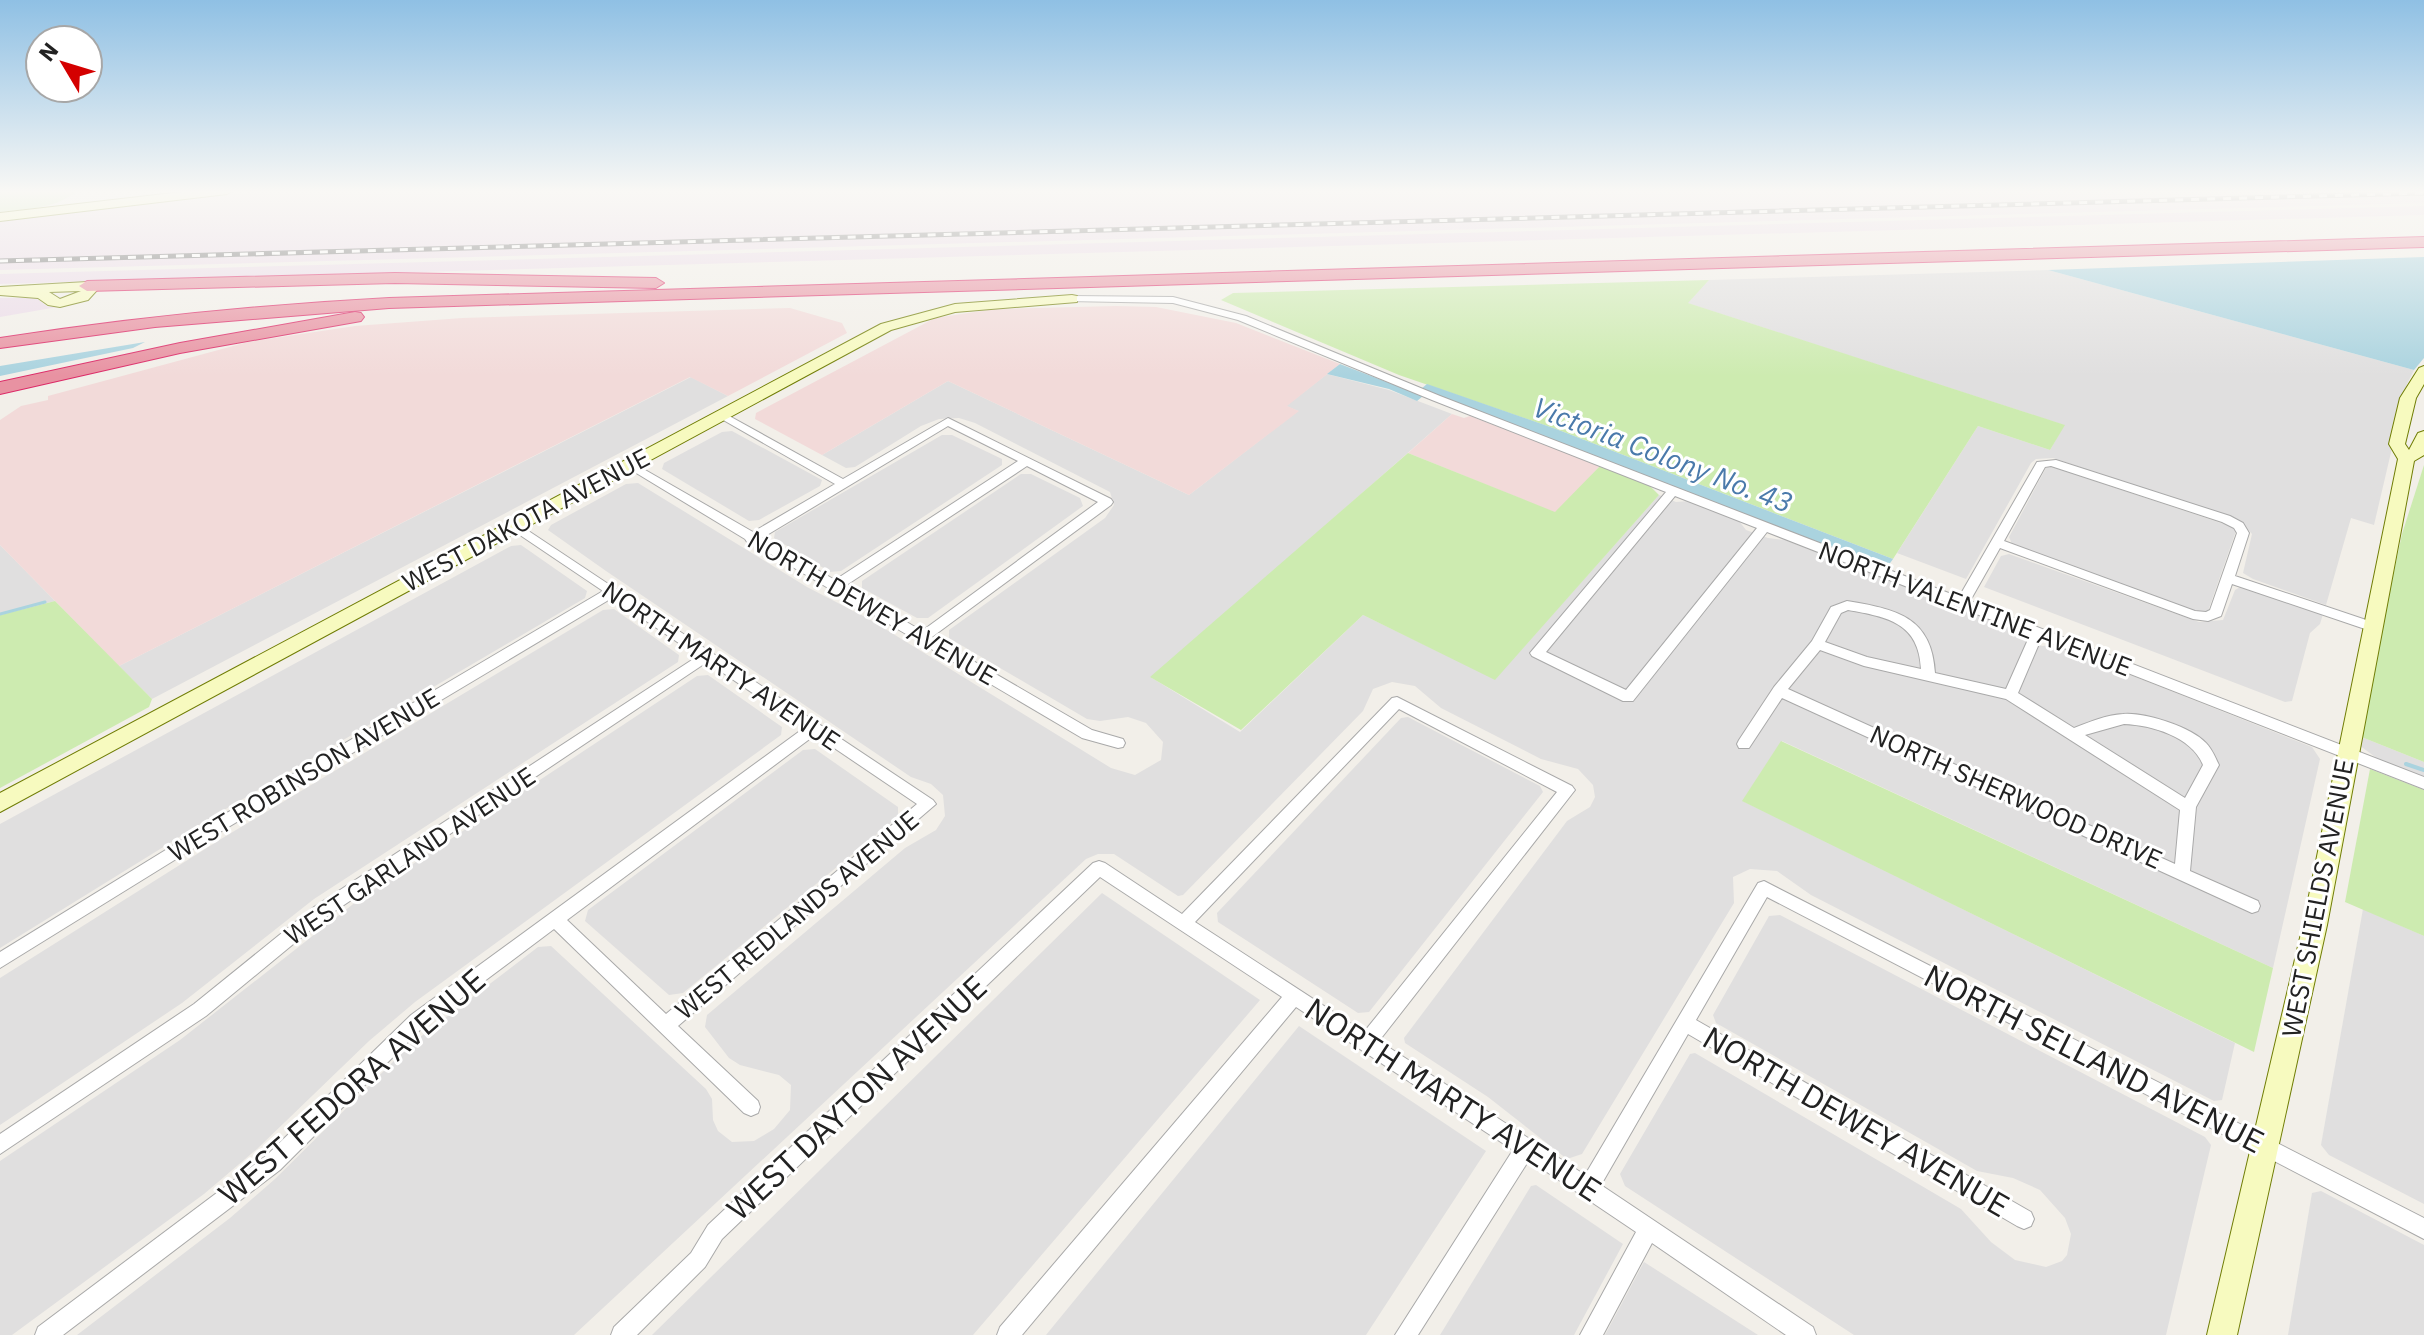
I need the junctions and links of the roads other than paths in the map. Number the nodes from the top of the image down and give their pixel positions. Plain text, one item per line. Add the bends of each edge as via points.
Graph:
1 (1661, 252) edge
2 (2093, 252) edge
3 (656, 283) junction
4 (87, 286) joint
5 (4, 291) edge
6 (623, 298) junction
7 (1072, 299) joint
8 (0, 330) edge
9 (0, 343) edge
10 (2424, 371) edge
11 (0, 388) edge
12 (722, 415) junction
13 (2419, 446) edge
14 (1027, 461) junction
15 (629, 465) junction
16 (842, 483) junction
17 (1673, 491) junction
18 (515, 526) junction
19 (1764, 527) junction
20 (751, 539) junction
21 (1997, 543) junction
22 (2229, 578) junction
23 (837, 585) junction
24 (610, 593) junction
25 (1962, 604) junction
26 (2373, 627) junction
27 (2037, 633) junction
28 (924, 636) junction
29 (1817, 644) junction
30 (707, 656) junction
31 (1928, 676) junction
32 (1779, 691) junction
33 (2010, 695) junction
34 (814, 728) junction
35 (2073, 734) junction
36 (1118, 743) dead end
37 (1744, 744) dead end
38 (2347, 754) junction
39 (2424, 783) edge
40 (0, 803) edge
41 (928, 804) joint
42 (2188, 807) junction
43 (1099, 868) joint
44 (2182, 872) junction
45 (2252, 906) dead end
46 (554, 918) junction
47 (1184, 923) junction
48 (0, 961) edge
49 (1294, 996) junction
50 (1687, 1024) junction
51 (666, 1025) junction
52 (1367, 1042) junction
53 (751, 1107) dead end
54 (0, 1145) edge
55 (2265, 1147) junction
56 (1525, 1149) junction
57 (1588, 1188) junction
58 (2024, 1219) dead end
59 (1649, 1229) junction
60 (2424, 1229) edge
61 (46, 1335) edge
62 (622, 1335) edge
63 (1008, 1335) edge
64 (1406, 1335) edge
65 (1591, 1335) edge
66 (1805, 1335) edge
67 (2222, 1335) edge

1 - 3 highway
2 - 6 highway
3 - 4 highway via 395,278
3 - 8 highway via 276,296
4 - 5 street via 87,295 60,303 42,294
6 - 9 highway via 333,304
6 - 11 highway via 337,320
7 - 12 street, WEST DAKOTA AVENUE via 965,304 910,318
7 - 17 street, NORTH VALENTINE AVENUE via 1150,298 1225,312
10 - 13 street, WEST SHIELDS AVENUE via 2408,398 2397,444
12 - 15 street, WEST DAKOTA AVENUE
12 - 16 street
13 - 26 street, WEST SHIELDS AVENUE
14 - 16 street via 948,421
14 - 23 street
14 - 28 street via 1107,502
15 - 18 street, WEST DAKOTA AVENUE
15 - 20 street, NORTH DEWEY AVENUE
16 - 20 street
17 - 19 street, NORTH VALENTINE AVENUE
17 - 19 street via 1537,653 1628,697
18 - 24 street, NORTH MARTY AVENUE
18 - 40 street, WEST DAKOTA AVENUE
19 - 25 street, NORTH VALENTINE AVENUE
20 - 23 street, NORTH DEWEY AVENUE
21 - 22 street via 2193,615 2216,613
21 - 22 street via 2041,464 2052,462 2239,526 2243,533
21 - 25 street
22 - 26 street
23 - 28 street, NORTH DEWEY AVENUE
24 - 30 street, NORTH MARTY AVENUE
24 - 48 street, WEST ROBINSON AVENUE
25 - 27 street, NORTH VALENTINE AVENUE
26 - 38 street, WEST SHIELDS AVENUE
27 - 33 street
27 - 38 street, NORTH VALENTINE AVENUE
28 - 36 street, NORTH DEWEY AVENUE via 1087,734
29 - 31 street
29 - 31 street via 1836,610 1847,605 1873,609 1914,630 1925,646
29 - 32 street
30 - 34 street, NORTH MARTY AVENUE
30 - 54 street, WEST GARLAND AVENUE via 320,912 200,1010
31 - 33 street
32 - 37 street
32 - 44 street, NORTH SHERWOOD DRIVE
33 - 35 street
34 - 41 street, NORTH MARTY AVENUE
34 - 46 street, WEST FEDORA AVENUE
35 - 42 street
35 - 42 street via 2108,721 2143,717 2198,741 2211,765
38 - 39 street, NORTH VALENTINE AVENUE
38 - 55 street, WEST SHIELDS AVENUE
41 - 51 street, WEST REDLANDS AVENUE
42 - 44 street
43 - 47 street, NORTH MARTY AVENUE
43 - 62 street, WEST DAYTON AVENUE via 715,1232 698,1260
44 - 45 street, NORTH SHERWOOD DRIVE
46 - 51 street
46 - 61 street, WEST FEDORA AVENUE via 417,1021 273,1163
47 - 49 street, NORTH MARTY AVENUE
47 - 52 street via 1397,702 1567,790
49 - 52 street, NORTH MARTY AVENUE
49 - 63 street
50 - 55 street, NORTH SELLAND AVENUE via 1764,888
50 - 57 street
50 - 58 street, NORTH DEWEY AVENUE
51 - 53 street
52 - 56 street, NORTH MARTY AVENUE
55 - 60 street, NORTH SELLAND AVENUE
55 - 67 street, WEST SHIELDS AVENUE
56 - 57 street, NORTH MARTY AVENUE
56 - 64 street
57 - 59 street, NORTH MARTY AVENUE
59 - 65 street
59 - 66 street, NORTH MARTY AVENUE

